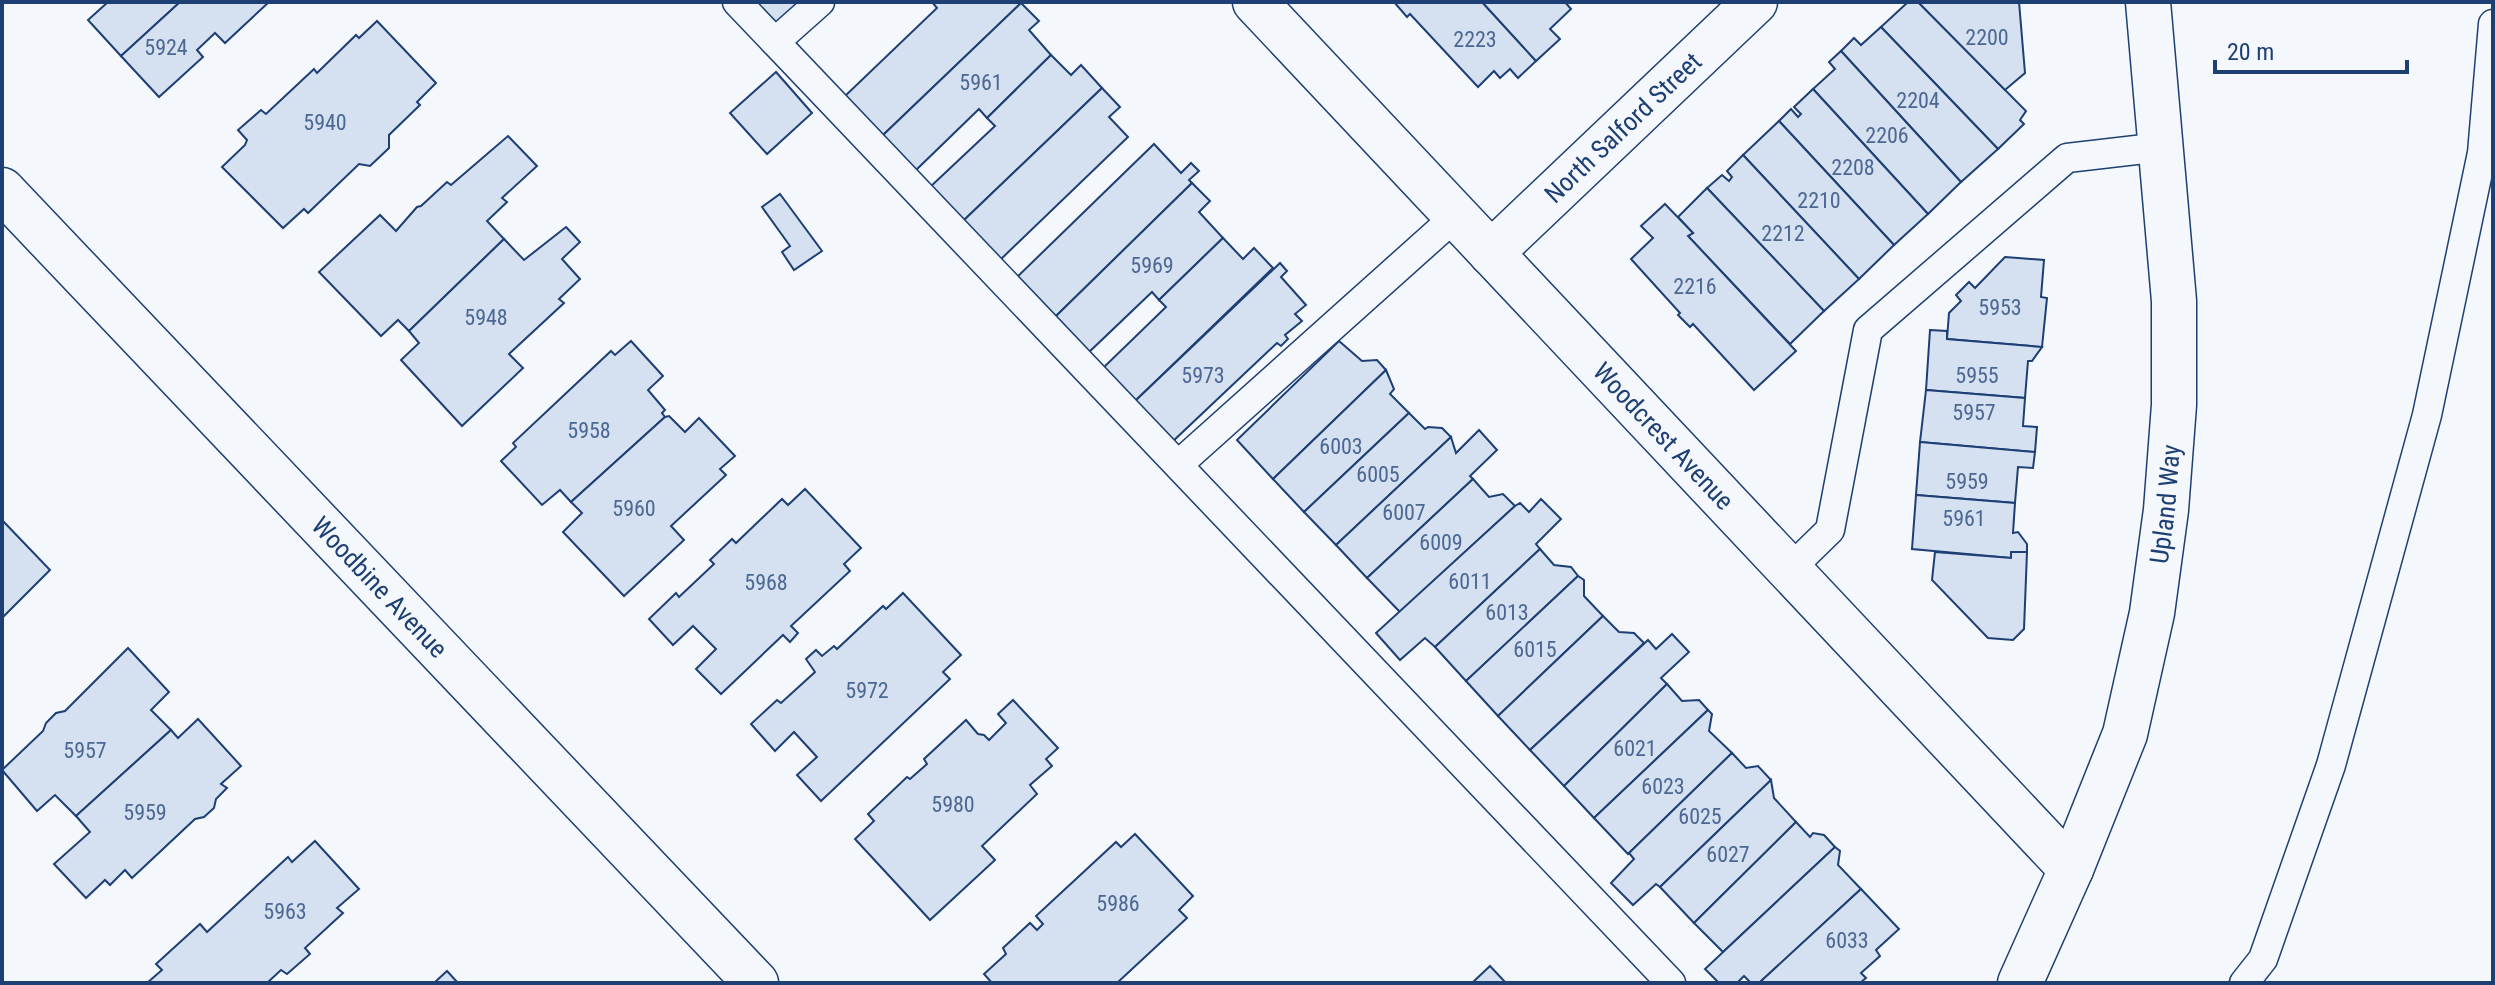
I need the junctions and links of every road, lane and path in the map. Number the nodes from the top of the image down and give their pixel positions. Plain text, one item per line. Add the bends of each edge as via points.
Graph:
1 (737, 2) edge
2 (820, 2) edge
3 (1255, 2) edge
4 (1755, 2) edge
5 (2148, 2) edge
6 (2493, 24) edge
7 (775, 42) junction
8 (2162, 147) junction
9 (2, 190) edge
10 (1456, 216) junction
11 (1491, 253) junction
12 (1179, 464) junction
13 (1790, 569) junction
14 (2071, 869) junction
15 (756, 983) edge
16 (1671, 983) edge
17 (2020, 983) edge
18 (2244, 983) edge

1 - 7 lane
2 - 7 lane
3 - 10 street, Woodcrest Avenue
4 - 11 street, North Salford Street
5 - 8 street, Upland Way
6 - 18 lane via 2482,153 2427,415 2331,765 2263,959
7 - 12 lane
8 - 13 lane via 2067,158 1868,330 1830,530
8 - 14 street, Upland Way via 2174,301 2166,510 2152,613 2125,734
9 - 15 street, Woodbine Avenue
10 - 11 street, Woodcrest Avenue
10 - 12 lane
11 - 13 street, Woodcrest Avenue
12 - 16 lane
13 - 14 street, Woodcrest Avenue
14 - 17 street, Upland Way

